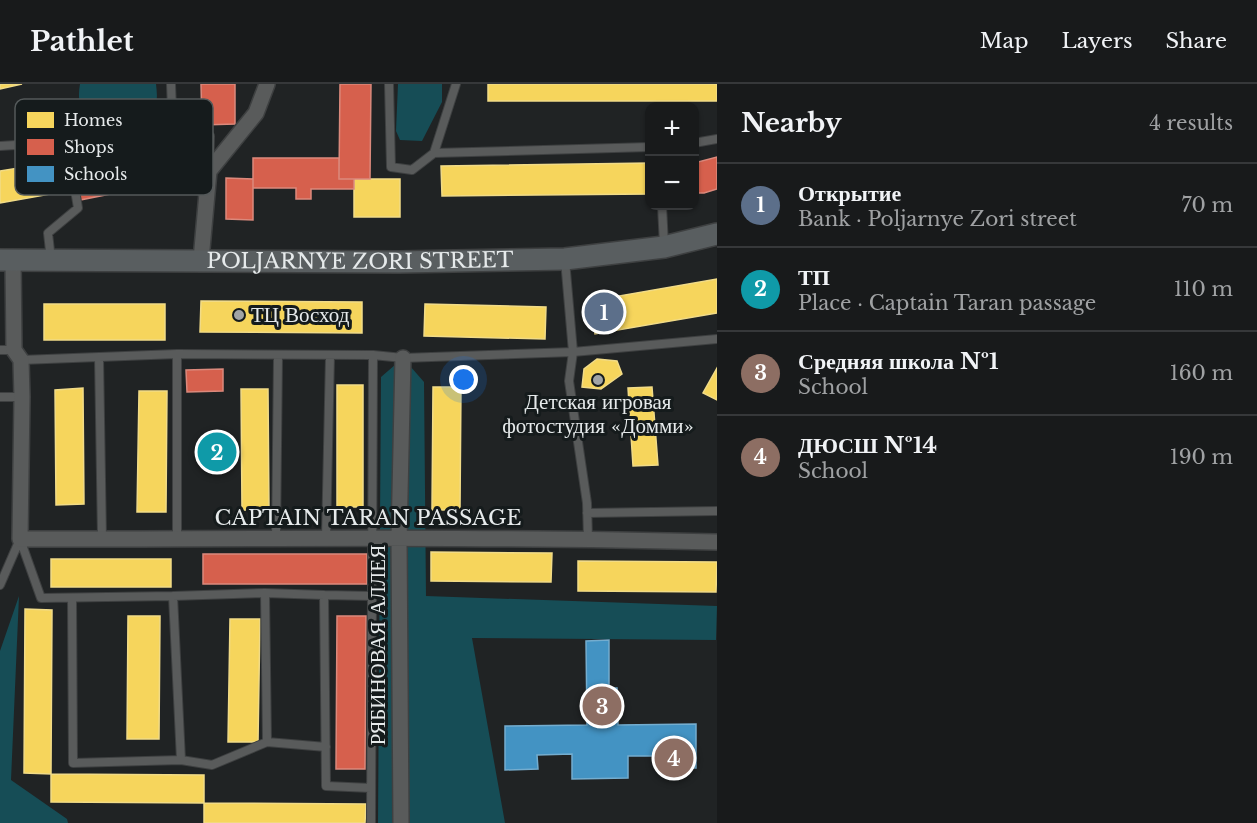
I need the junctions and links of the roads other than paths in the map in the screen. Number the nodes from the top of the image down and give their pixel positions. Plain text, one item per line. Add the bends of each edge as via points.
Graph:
1 (171, 84) edge
2 (267, 84) edge
3 (389, 84) edge
4 (456, 84) edge
5 (172, 99) edge
6 (717, 139) edge
7 (699, 142) edge
8 (15, 145) edge
9 (0, 146) edge
10 (645, 147) edge
11 (434, 153) junction
12 (213, 166) edge
13 (76, 195) edge
14 (207, 195) edge
15 (662, 210) edge
16 (717, 234) edge
17 (664, 247) junction
18 (565, 259) junction
19 (7, 260) edge
20 (51, 260) junction
21 (201, 260) junction
22 (717, 339) edge
23 (573, 351) junction
24 (12, 353) edge
25 (177, 354) junction
26 (373, 355) junction
27 (278, 356) junction
28 (330, 356) junction
29 (99, 357) junction
30 (403, 358) junction
31 (0, 397) edge
32 (22, 397) junction
33 (717, 511) edge
34 (587, 513) junction
35 (276, 538) junction
36 (326, 538) junction
37 (371, 538) junction
38 (20, 539) junction
39 (102, 539) junction
40 (177, 539) junction
41 (399, 539) junction
42 (588, 539) junction
43 (717, 542) edge
44 (0, 585) edge
45 (265, 593) junction
46 (324, 595) junction
47 (173, 596) junction
48 (373, 596) junction
49 (72, 598) junction
50 (267, 742) junction
51 (326, 747) junction
52 (181, 760) junction
53 (371, 788) junction
54 (371, 823) edge
55 (401, 823) edge

1 - 5 lane
2 - 12 street via 256,113
3 - 11 lane via 391,167 412,171
4 - 11 lane
6 - 7 lane
8 - 9 lane
10 - 11 lane
13 - 20 lane via 78,208 48,233
14 - 21 street
15 - 17 lane
16 - 17 main road, POLJARNYE ZORI STREET
17 - 18 main road, POLJARNYE ZORI STREET
18 - 21 main road, POLJARNYE ZORI STREET
18 - 23 lane
19 - 20 main road, POLJARNYE ZORI STREET
19 - 24 street
20 - 21 main road, POLJARNYE ZORI STREET
22 - 23 lane
23 - 30 lane
23 - 34 lane via 569,381
24 - 29 lane
24 - 32 street
25 - 27 lane
25 - 29 lane
25 - 40 lane
26 - 28 lane
26 - 30 lane
26 - 37 lane
27 - 28 lane
27 - 35 lane
28 - 36 lane
29 - 39 lane
30 - 41 street, РЯБИНОВАЯ АЛЛЕЯ
31 - 32 lane
32 - 38 street
33 - 34 lane
34 - 42 lane
35 - 36 street, CAPTAIN TARAN PASSAGE
35 - 40 street, CAPTAIN TARAN PASSAGE
36 - 37 street, CAPTAIN TARAN PASSAGE
37 - 41 street, CAPTAIN TARAN PASSAGE
37 - 48 lane
38 - 39 street, CAPTAIN TARAN PASSAGE
38 - 44 lane
38 - 49 lane via 41,598
39 - 40 street, CAPTAIN TARAN PASSAGE
41 - 42 street, CAPTAIN TARAN PASSAGE
41 - 55 street, РЯБИНОВАЯ АЛЛЕЯ
42 - 43 street, CAPTAIN TARAN PASSAGE
45 - 46 lane
45 - 47 lane
45 - 50 lane
46 - 48 lane
46 - 51 lane
47 - 49 lane
47 - 52 lane
48 - 53 lane
49 - 52 lane via 73,763
50 - 51 lane
50 - 52 lane via 212,765
51 - 53 lane via 326,786
53 - 54 lane

